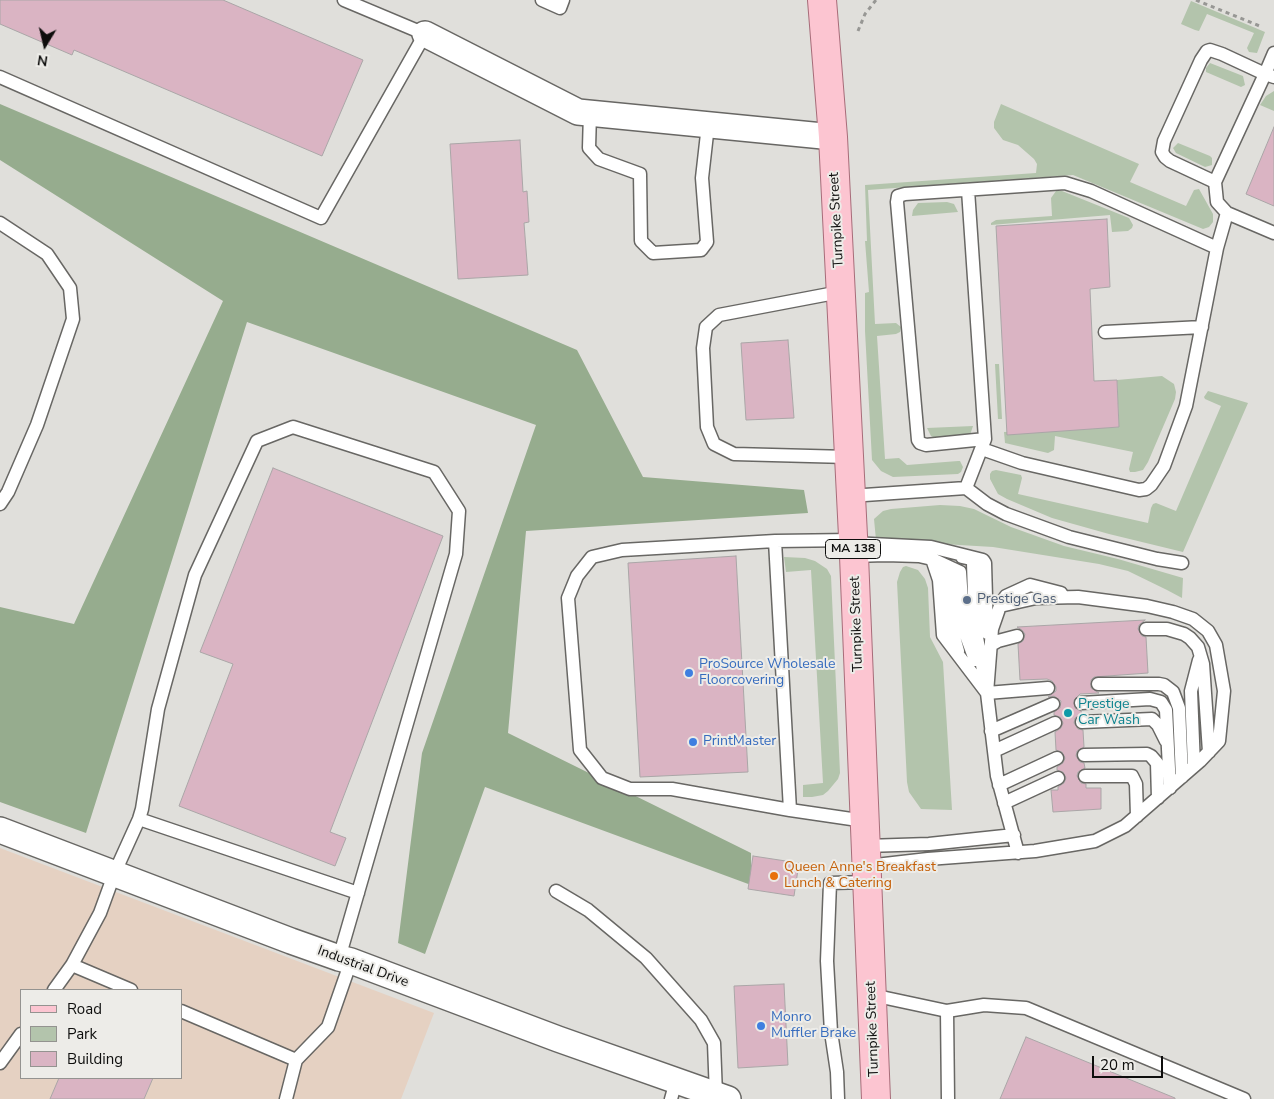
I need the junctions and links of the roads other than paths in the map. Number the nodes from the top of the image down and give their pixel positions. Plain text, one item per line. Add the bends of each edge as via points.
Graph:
1 (344, 0) edge
2 (542, 0) edge
3 (563, 0) edge
4 (822, 0) edge
5 (425, 34) junction
6 (1274, 53) edge
7 (1270, 75) edge
8 (0, 77) edge
9 (590, 113) junction
10 (708, 125) junction
11 (833, 137) junction
12 (1215, 182) junction
13 (968, 190) junction
14 (1228, 213) junction
15 (0, 223) edge
16 (1274, 233) edge
17 (1217, 248) junction
18 (840, 292) junction
19 (1202, 328) junction
20 (1105, 332) dead end
21 (983, 444) junction
22 (848, 457) junction
23 (966, 488) junction
24 (850, 496) junction
25 (0, 504) edge
26 (775, 541) junction
27 (852, 546) junction
28 (932, 553) junction
29 (1182, 563) dead end
30 (1146, 629) dead end
31 (1017, 636) dead end
32 (991, 645) junction
33 (1200, 654) junction
34 (1098, 684) dead end
35 (1048, 688) dead end
36 (987, 693) junction
37 (1081, 703) dead end
38 (1054, 704) dead end
39 (1082, 722) dead end
40 (1055, 723) dead end
41 (991, 731) junction
42 (1168, 745) junction
43 (994, 751) junction
44 (1209, 752) junction
45 (1084, 756) dead end
46 (1057, 758) dead end
47 (1194, 766) junction
48 (1085, 776) dead end
49 (1182, 777) junction
50 (1058, 778) dead end
51 (999, 785) junction
52 (1170, 788) junction
53 (1158, 798) junction
54 (1004, 802) junction
55 (790, 810) junction
56 (1137, 816) junction
57 (139, 819) junction
58 (0, 830) edge
59 (1014, 835) junction
60 (1018, 853) junction
61 (866, 854) junction
62 (115, 872) junction
63 (556, 891) dead end
64 (358, 893) junction
65 (345, 960) junction
66 (72, 965) junction
67 (55, 989) edge
68 (129, 989) edge
69 (872, 995) junction
70 (947, 1011) junction
71 (182, 1012) edge
72 (20, 1035) edge
73 (296, 1060) junction
74 (0, 1062) edge
75 (674, 1090) edge
76 (722, 1097) edge
77 (286, 1099) edge
78 (838, 1099) edge
79 (876, 1099) edge
80 (948, 1099) edge
81 (1244, 1099) edge

1 - 5 lane
2 - 3 lane via 560,8
4 - 11 main road, Turnpike Street / MA 138
5 - 8 lane via 321,218
5 - 9 street via 578,112
6 - 7 lane
7 - 12 lane
7 - 12 lane via 1210,50 1204,53 1162,152 1170,161
9 - 10 street
9 - 10 lane via 589,148 599,159 640,174 641,241 653,253 701,250 707,242 702,178
10 - 11 street
11 - 18 main road, Turnpike Street / MA 138
12 - 14 lane via 1217,202
13 - 17 lane via 1055,183 1077,186
13 - 21 lane
13 - 21 lane via 905,194 898,196 897,202 918,440 926,445
14 - 16 lane
14 - 17 lane
15 - 25 lane via 47,254 70,288 73,319 37,425
17 - 19 lane
18 - 22 main road, Turnpike Street / MA 138
18 - 22 lane via 719,315 706,327 703,348 707,427 714,444 734,454
19 - 20 lane
19 - 21 lane via 1186,406 1164,466 1146,489 1022,463
21 - 23 lane
22 - 24 main road, Turnpike Street / MA 138
23 - 24 lane
23 - 29 lane via 1006,514 1069,537
24 - 27 main road, Turnpike Street / MA 138
26 - 27 lane
26 - 55 lane
26 - 55 lane via 622,550 592,557 576,576 568,598 580,750 602,778 630,789 672,789
27 - 28 lane
27 - 61 main road, Turnpike Street / MA 138
28 - 36 lane via 939,577 943,635
28 - 36 lane via 960,572 964,630
28 - 36 lane via 971,559 973,563 975,626
30 - 33 lane via 1167,629 1184,634 1195,642
31 - 32 lane
32 - 36 lane
32 - 44 lane via 992,629 1003,598 1030,586 1078,597 1147,606 1193,619 1208,630 1216,645 1224,691 1220,737
33 - 44 lane
33 - 47 lane via 1191,691
34 - 49 lane via 1159,684 1173,692 1179,708
35 - 36 lane
36 - 41 lane
37 - 42 lane via 1150,699 1161,702 1166,710
38 - 41 lane
39 - 42 lane via 1152,719
40 - 43 lane
41 - 43 lane
42 - 52 lane
43 - 51 lane
44 - 47 lane
45 - 53 lane via 1151,756 1157,763
46 - 51 lane
47 - 49 lane
48 - 56 lane via 1132,776 1136,784
49 - 52 lane
50 - 54 lane
51 - 54 lane
52 - 53 lane
53 - 56 lane
54 - 59 lane
55 - 61 lane
56 - 60 lane via 1095,841
57 - 62 lane
57 - 64 lane
57 - 64 lane via 158,709 195,575 257,442 293,427 434,472 459,511 456,554
58 - 62 street, Industrial Drive
59 - 60 lane
59 - 61 lane
60 - 61 lane via 928,858
61 - 69 main road, Turnpike Street / MA 138
61 - 78 lane via 830,883 827,961
62 - 65 street, Industrial Drive
62 - 66 lane via 100,913
63 - 76 lane via 588,910 646,958 701,1020 714,1043
64 - 65 lane
65 - 73 lane via 328,1027
65 - 75 street, Industrial Drive
66 - 67 lane
66 - 68 lane
69 - 70 lane
69 - 79 main road, Turnpike Street / MA 138
70 - 80 lane
70 - 81 lane via 984,1005 1026,1008
71 - 73 lane
72 - 74 lane
73 - 77 lane
75 - 76 street, Industrial Drive

